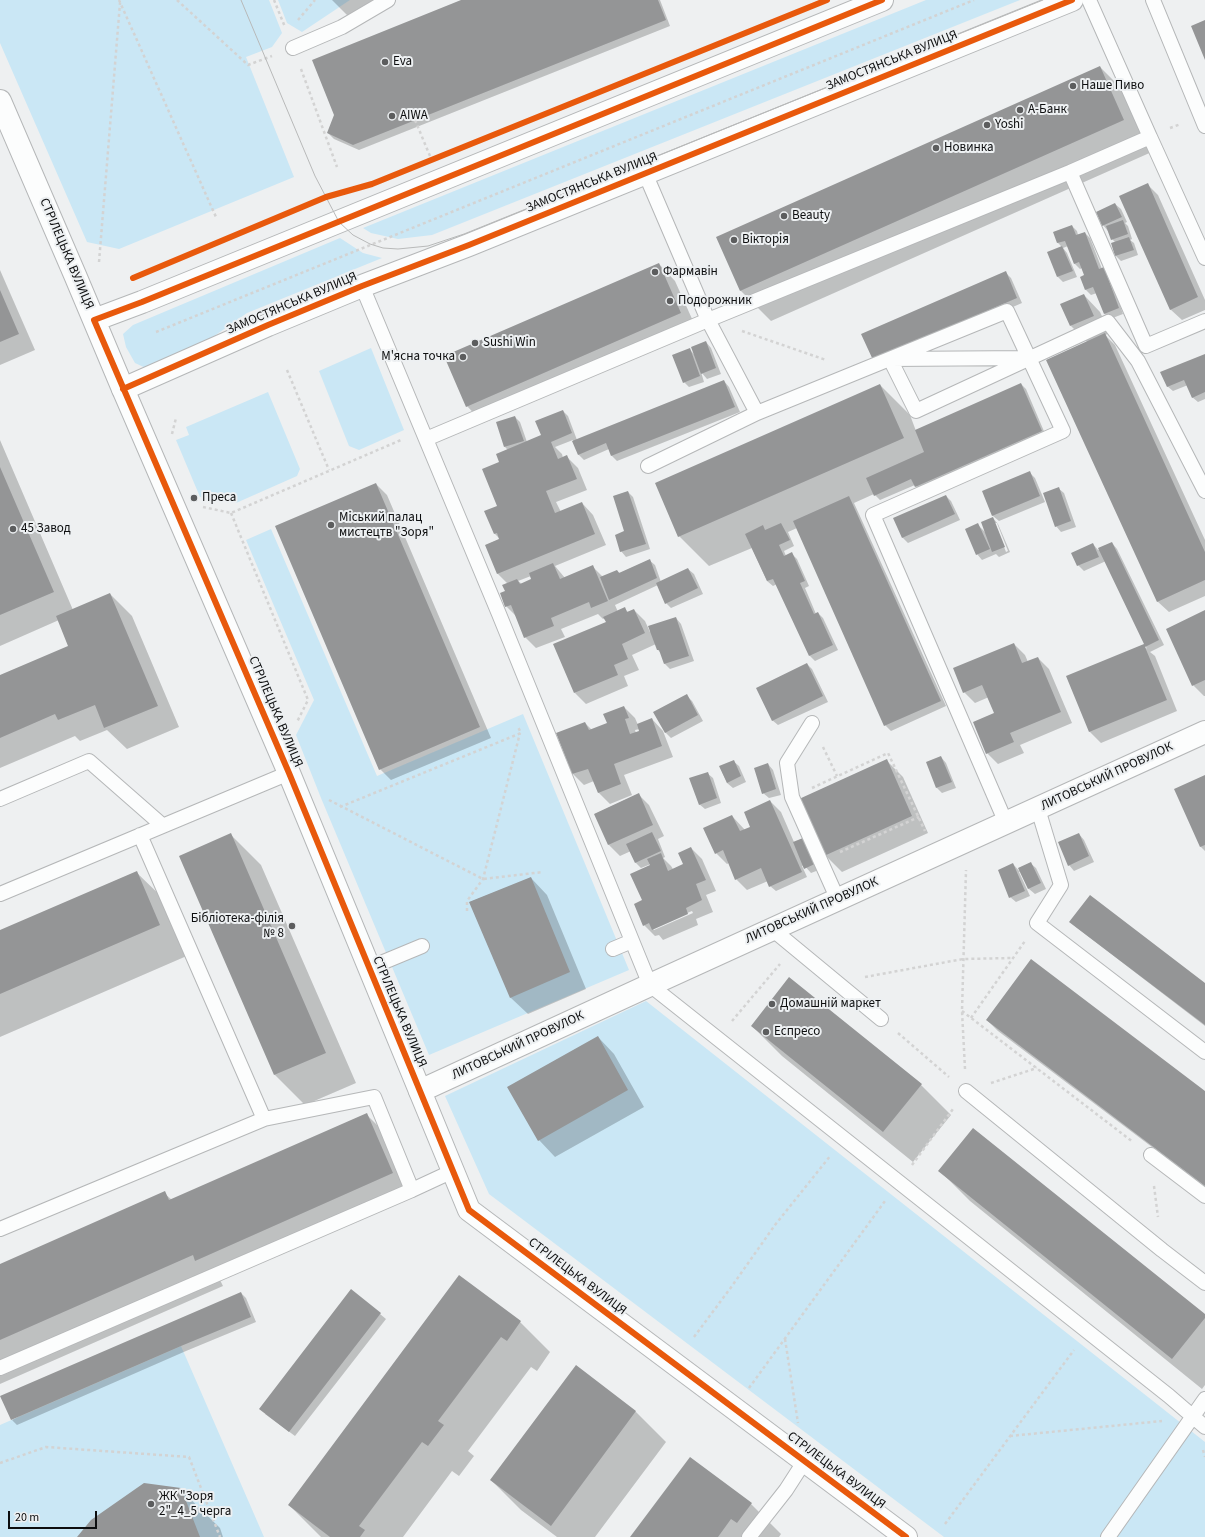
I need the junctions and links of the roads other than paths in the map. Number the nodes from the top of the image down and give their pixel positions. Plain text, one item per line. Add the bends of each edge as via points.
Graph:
1 (388, 0) edge
2 (882, 0) edge
3 (1072, 0) edge
4 (1089, 0) edge
5 (1152, 0) edge
6 (293, 48) road end
7 (0, 101) edge
8 (1203, 121) edge
9 (1150, 137) junction
10 (1070, 172) junction
11 (645, 173) junction
12 (1205, 258) edge
13 (362, 286) junction
14 (94, 320) junction
15 (708, 320) junction
16 (1205, 321) edge
17 (1146, 346) junction
18 (1030, 358) junction
19 (890, 359) junction
20 (1138, 361) junction
21 (123, 389) junction
22 (757, 413) junction
23 (426, 440) junction
24 (648, 466) dead end
25 (1205, 490) edge
26 (812, 723) road end
27 (1205, 732) edge
28 (289, 773) junction
29 (0, 799) edge
30 (1038, 808) junction
31 (1006, 823) junction
32 (162, 826) junction
33 (140, 835) junction
34 (0, 894) edge
35 (838, 900) junction
36 (772, 929) junction
37 (632, 941) junction
38 (422, 946) dead end
39 (613, 949) dead end
40 (369, 968) junction
41 (650, 985) junction
42 (881, 1019) road end
43 (1205, 1052) edge
44 (420, 1091) junction
45 (966, 1091) road end
46 (264, 1118) junction
47 (1151, 1155) road end
48 (453, 1171) junction
49 (412, 1190) junction
50 (1205, 1196) edge
51 (0, 1229) edge
52 (1205, 1283) edge
53 (0, 1368) edge
54 (1205, 1399) edge
55 (1193, 1418) junction
56 (1205, 1427) edge
57 (804, 1462) junction
58 (749, 1537) edge
59 (906, 1537) edge
60 (1108, 1537) edge

1 - 6 lane via 342,27
2 - 14 street
3 - 11 street, ЗАМОСТЯНСЬКА ВУЛИЦЯ
4 - 9 lane
5 - 8 lane
7 - 14 street, СТРІЛЕЦЬКА ВУЛИЦЯ
9 - 10 lane
9 - 12 lane
10 - 15 lane
10 - 17 lane
11 - 13 street, ЗАМОСТЯНСЬКА ВУЛИЦЯ
11 - 15 lane
13 - 21 street, ЗАМОСТЯНСЬКА ВУЛИЦЯ
13 - 23 lane
14 - 21 street, СТРІЛЕЦЬКА ВУЛИЦЯ
15 - 22 lane
15 - 23 lane
16 - 17 lane
17 - 20 lane
18 - 19 lane
18 - 19 lane via 1007,312
18 - 19 lane via 916,411
18 - 20 lane via 1108,322
18 - 31 lane via 1063,431 873,515
19 - 22 lane
20 - 25 lane
21 - 28 street, СТРІЛЕЦЬКА ВУЛИЦЯ
22 - 24 lane
23 - 37 lane
26 - 35 lane via 787,763 792,797
27 - 30 street, ЛИТОВСЬКИЙ ПРОВУЛОК
28 - 32 lane
28 - 40 street, СТРІЛЕЦЬКА ВУЛИЦЯ
29 - 32 lane via 89,761
30 - 31 street, ЛИТОВСЬКИЙ ПРОВУЛОК
30 - 43 lane via 1061,885 1037,923
31 - 35 street, ЛИТОВСЬКИЙ ПРОВУЛОК
32 - 33 lane
33 - 34 lane
33 - 46 lane
35 - 36 street, ЛИТОВСЬКИЙ ПРОВУЛОК
36 - 41 street, ЛИТОВСЬКИЙ ПРОВУЛОК
36 - 42 lane
37 - 39 lane
37 - 41 lane
38 - 40 lane
40 - 44 street, СТРІЛЕЦЬКА ВУЛИЦЯ
41 - 44 street, ЛИТОВСЬКИЙ ПРОВУЛОК
41 - 55 lane via 1169,1396
44 - 48 street, СТРІЛЕЦЬКА ВУЛИЦЯ
45 - 52 lane
46 - 49 lane via 374,1097
46 - 51 lane
47 - 50 lane
48 - 49 lane
48 - 57 street, СТРІЛЕЦЬКА ВУЛИЦЯ via 469,1210
49 - 53 lane
54 - 55 lane
55 - 56 lane
55 - 60 lane
57 - 58 lane via 786,1490
57 - 59 street, СТРІЛЕЦЬКА ВУЛИЦЯ

